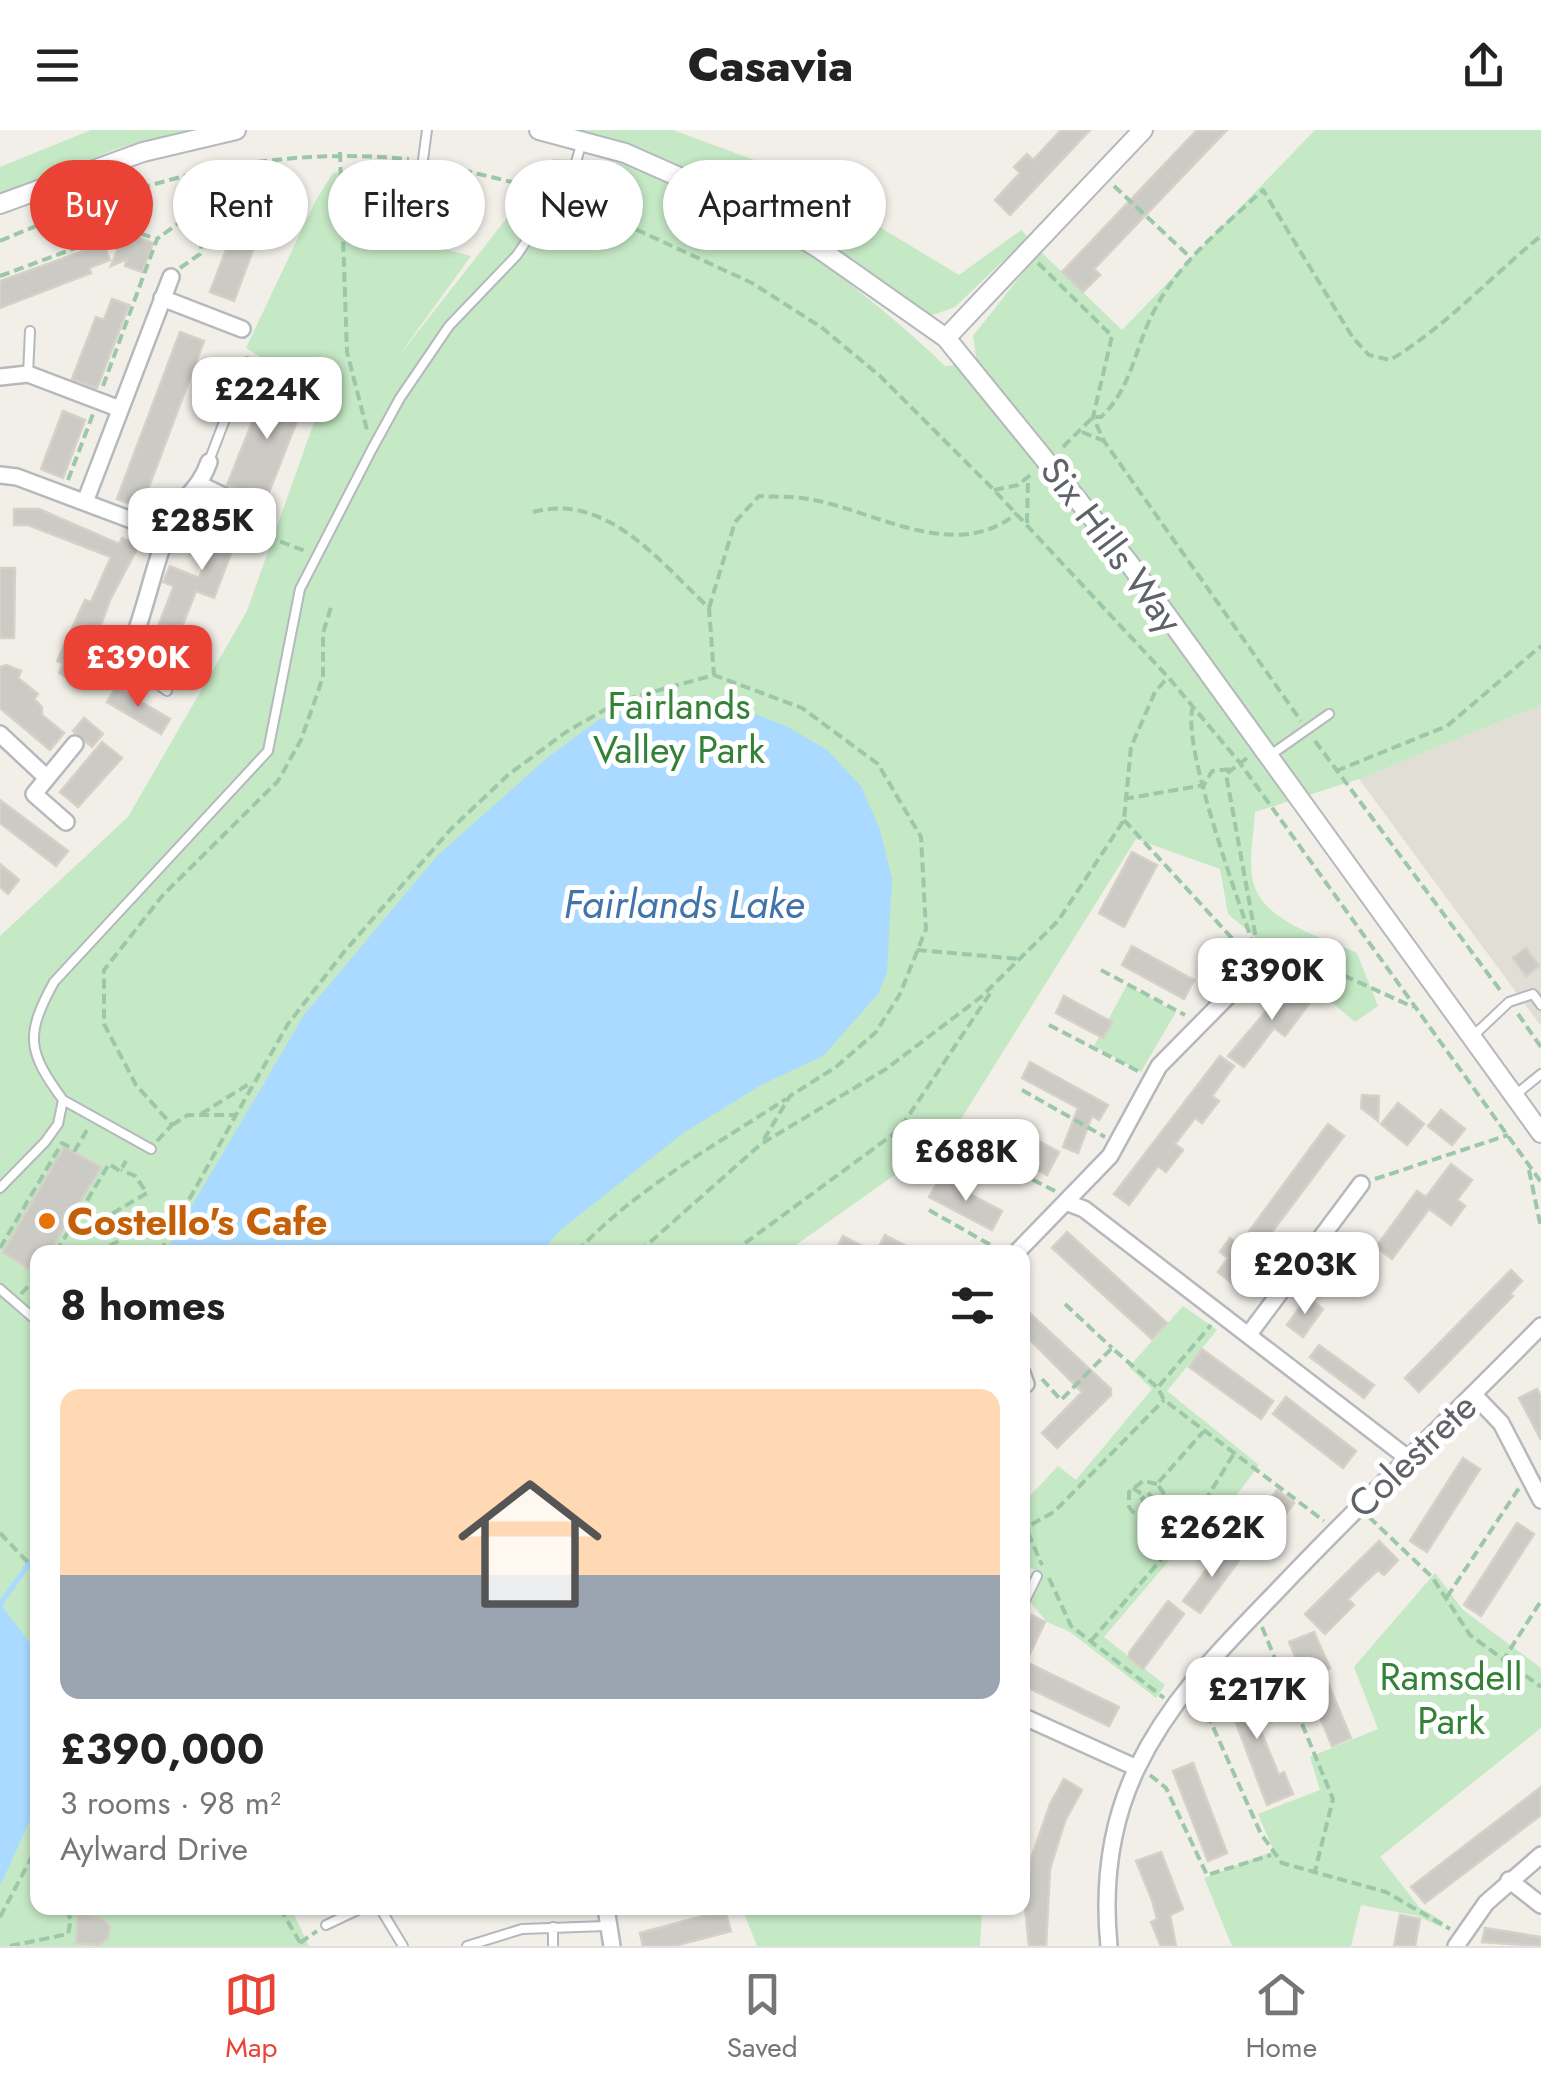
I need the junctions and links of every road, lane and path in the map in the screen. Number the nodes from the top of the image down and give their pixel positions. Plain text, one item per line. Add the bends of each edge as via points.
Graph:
1 (236, 130) edge
2 (427, 130) edge
3 (539, 130) edge
4 (1144, 130) edge
5 (582, 140) junction
6 (340, 152) junction
7 (264, 160) edge
8 (421, 160) joint
9 (573, 160) edge
10 (1102, 174) junction
11 (173, 181) edge
12 (0, 204) edge
13 (173, 224) edge
14 (643, 233) edge
15 (1541, 236) edge
16 (157, 240) junction
17 (0, 241) edge
18 (201, 250) edge
19 (520, 250) edge
20 (1026, 252) junction
21 (1191, 258) junction
22 (0, 276) edge
23 (171, 277) joint
24 (162, 298) junction
25 (242, 329) dead end
26 (30, 331) dead end
27 (946, 338) junction
28 (248, 362) dead end
29 (28, 374) junction
30 (0, 377) edge
31 (98, 399) junction
32 (120, 409) junction
33 (1093, 417) junction
34 (1082, 432) junction
35 (1104, 441) junction
36 (1063, 446) dead end
37 (372, 449) junction
38 (209, 462) joint
39 (1039, 468) dead end
40 (0, 475) edge
41 (1028, 478) junction
42 (201, 485) junction
43 (994, 490) junction
44 (63, 494) junction
45 (85, 502) junction
46 (244, 506) dead end
47 (533, 512) dead end
48 (1017, 513) junction
49 (174, 515) junction
50 (1027, 524) junction
51 (166, 533) junction
52 (318, 556) junction
53 (332, 604) dead end
54 (709, 608) junction
55 (1541, 646) edge
56 (1534, 652) junction
57 (1541, 656) edge
58 (124, 660) joint
59 (714, 675) junction
60 (1168, 677) junction
61 (167, 691) dead end
62 (1192, 706) junction
63 (1329, 714) dead end
64 (1306, 728) junction
65 (0, 734) edge
66 (76, 744) dead end
67 (1266, 752) junction
68 (1240, 762) junction
69 (1232, 768) junction
70 (1336, 771) junction
71 (47, 778) junction
72 (1204, 785) junction
73 (1124, 800) junction
74 (1124, 820) junction
75 (66, 822) dead end
76 (917, 950) junction
77 (1020, 959) junction
78 (1101, 970) dead end
79 (1261, 970) junction
80 (999, 979) junction
81 (1509, 1002) junction
82 (1541, 1004) edge
83 (1417, 1009) junction
84 (1201, 1023) junction
85 (1049, 1025) dead end
86 (1472, 1036) junction
87 (1541, 1047) edge
88 (1541, 1074) edge
89 (1152, 1078) junction
90 (255, 1081) junction
91 (1022, 1090) dead end
92 (790, 1096) junction
93 (1513, 1097) junction
94 (62, 1100) junction
95 (201, 1114) junction
96 (236, 1116) junction
97 (94, 1118) junction
98 (172, 1125) junction
99 (1541, 1133) edge
100 (1508, 1135) junction
101 (761, 1144) junction
102 (1116, 1144) junction
103 (151, 1150) joint
104 (979, 1152) dead end
105 (126, 1162) dead end
106 (1528, 1166) junction
107 (121, 1170) junction
108 (1541, 1182) edge
109 (1361, 1184) joint
110 (0, 1188) edge
111 (1069, 1202) junction
112 (929, 1210) dead end
113 (1541, 1228) edge
114 (60, 1245) edge
115 (110, 1245) edge
116 (164, 1245) edge
117 (583, 1245) edge
118 (646, 1245) edge
119 (743, 1245) edge
120 (991, 1245) edge
121 (1024, 1245) edge
122 (0, 1248) edge
123 (30, 1285) edge
124 (0, 1289) edge
125 (15, 1301) junction
126 (1064, 1304) dead end
127 (1220, 1313) junction
128 (30, 1315) edge
129 (1541, 1326) edge
130 (1249, 1334) junction
131 (1112, 1348) junction
132 (1030, 1377) edge
133 (1158, 1388) junction
134 (1474, 1394) junction
135 (1164, 1400) junction
136 (1203, 1431) junction
137 (1234, 1454) junction
138 (1409, 1459) junction
139 (1530, 1479) junction
140 (1157, 1484) junction
141 (1132, 1488) junction
142 (1541, 1500) edge
143 (1358, 1507) junction
144 (1162, 1511) junction
145 (1030, 1525) edge
146 (1336, 1529) junction
147 (0, 1533) edge
148 (1030, 1539) edge
149 (30, 1566) edge
150 (1037, 1576) dead end
151 (1030, 1590) edge
152 (1448, 1597) junction
153 (1541, 1601) edge
154 (1253, 1616) junction
155 (1091, 1642) junction
156 (1502, 1662) junction
157 (1541, 1687) edge
158 (1186, 1688) junction
159 (1172, 1704) junction
160 (1030, 1720) edge
161 (1137, 1768) junction
162 (1273, 1854) junction
163 (1541, 1855) edge
164 (30, 1860) edge
165 (1315, 1871) junction
166 (1509, 1880) junction
167 (1541, 1906) edge
168 (69, 1915) edge
169 (285, 1915) edge
170 (346, 1915) edge
171 (384, 1915) edge
172 (606, 1915) edge
173 (0, 1917) edge
174 (326, 1924) joint
175 (606, 1926) junction
176 (553, 1928) junction
177 (1461, 1942) edge
178 (301, 1944) edge
179 (400, 1945) edge
180 (10, 1946) edge
181 (467, 1946) edge
182 (553, 1946) edge
183 (612, 1946) edge
184 (1109, 1946) edge

1 - 12 street via 126,157
2 - 8 lane
3 - 5 street, Six Hills Way
4 - 10 street
5 - 9 lane
5 - 27 street, Six Hills Way via 672,171 785,226
6 - 7 path
6 - 8 path
6 - 37 path via 346,352
10 - 20 street
10 - 21 path
11 - 17 path
13 - 16 path
14 - 43 path via 752,283 820,326
15 - 21 path via 1435,333 1390,360 1369,355 1353,338 1262,190
16 - 22 path via 127,229
16 - 31 path
18 - 23 path
19 - 37 lane via 450,326
20 - 27 street
20 - 33 path via 1112,336
21 - 33 path via 1153,312 1121,398
23 - 24 street
24 - 25 street
24 - 32 street
26 - 29 lane
27 - 67 street, Six Hills Way via 1064,478
28 - 38 lane
29 - 30 street
29 - 31 street
31 - 32 street
31 - 44 path
32 - 45 street
33 - 34 path
33 - 35 path
34 - 35 path
34 - 36 path
35 - 64 path
37 - 52 lane
38 - 42 street
39 - 41 path
40 - 44 street
41 - 43 path
41 - 50 path
42 - 46 street
42 - 49 street
43 - 48 path
44 - 45 street
45 - 51 street
47 - 54 path via 560,505 601,516
48 - 50 path
48 - 54 path via 995,528 959,537 812,499 759,496 735,522
49 - 51 street
49 - 52 path via 210,515
50 - 60 path
51 - 58 street via 140,629
52 - 94 lane via 300,590 268,751 54,982 34,1019 32,1050
53 - 98 path via 322,633 323,677 302,740 278,781 163,895 104,970 104,1024 136,1085
54 - 59 path
55 - 56 path
56 - 57 path
56 - 70 path via 1447,726
58 - 61 lane
59 - 76 path via 802,708 878,764 922,837 926,930
59 - 90 path via 620,701 508,775 451,829 344,952 288,1024
60 - 62 path
60 - 73 path via 1131,746
62 - 68 path
62 - 72 path via 1189,723
63 - 64 lane
64 - 67 lane
64 - 70 path
65 - 71 street
66 - 71 street
67 - 68 path
67 - 86 street, Six Hills Way
68 - 69 path
68 - 83 path
69 - 72 path via 1212,771
69 - 79 path via 1226,774
70 - 81 path
71 - 75 street via 34,794
72 - 73 path
72 - 79 path
73 - 74 path
74 - 77 path via 1058,921
74 - 79 path
76 - 77 path
76 - 92 path via 876,1032
77 - 80 path
78 - 84 path
79 - 83 path via 1299,955
79 - 84 street
80 - 101 path via 886,1069
80 - 119 path via 899,1130
81 - 82 lane via 1533,994
81 - 86 lane
81 - 87 path
83 - 100 path
84 - 89 street
85 - 89 path
86 - 93 street, Six Hills Way
88 - 93 lane
89 - 102 street
90 - 95 path
90 - 96 path
91 - 102 path
92 - 101 path
92 - 117 path via 687,1164
93 - 99 street, Six Hills Way
94 - 97 lane
94 - 110 lane via 52,1133
95 - 96 path
95 - 98 path
96 - 116 path
97 - 103 lane
97 - 122 path via 76,1150 62,1143
98 - 103 path
100 - 106 path
100 - 109 path
101 - 118 path
102 - 111 street
104 - 111 path
105 - 107 path
106 - 108 path
106 - 113 path
107 - 114 path via 109,1164
107 - 115 path via 135,1176 146,1193 108,1216 120,1240
109 - 130 street
111 - 121 street
111 - 127 street
112 - 120 path
123 - 125 path
124 - 125 lane
125 - 128 lane
126 - 131 path
127 - 130 street
127 - 133 path
129 - 134 street, Colestrete
130 - 138 street
131 - 132 path via 1062,1400
131 - 133 path
133 - 135 path
134 - 138 street, Colestrete
134 - 139 street via 1501,1423
135 - 136 path
135 - 145 path via 1054,1512
136 - 137 path
136 - 140 path
137 - 146 path
137 - 155 path via 1189,1528
138 - 143 street, Colestrete
139 - 142 street
139 - 152 path
140 - 141 path via 1142,1481
140 - 144 path via 1165,1495
141 - 144 path via 1142,1496 1150,1493
141 - 144 path via 1128,1503 1138,1517 1150,1520
143 - 146 street, Colestrete
143 - 152 path
146 - 154 street, Colestrete
147 - 149 path
148 - 155 path via 1071,1626
150 - 151 lane
152 - 156 path via 1470,1635
153 - 156 path
154 - 158 street, Colestrete
154 - 165 path via 1266,1632 1333,1799
155 - 159 path
156 - 157 path
158 - 159 street, Colestrete
158 - 162 path via 1209,1710
159 - 161 street, Colestrete
160 - 161 street
161 - 162 path via 1166,1788 1207,1876
161 - 184 street, Colestrete via 1109,1854
162 - 165 path
163 - 166 street
164 - 173 path
165 - 177 path via 1386,1892
166 - 167 street
166 - 177 street
168 - 180 path via 68,1934
169 - 178 path
170 - 174 lane
171 - 179 lane
172 - 175 street
174 - 178 path
175 - 176 lane
175 - 183 street
176 - 181 lane via 522,1929
176 - 182 lane

